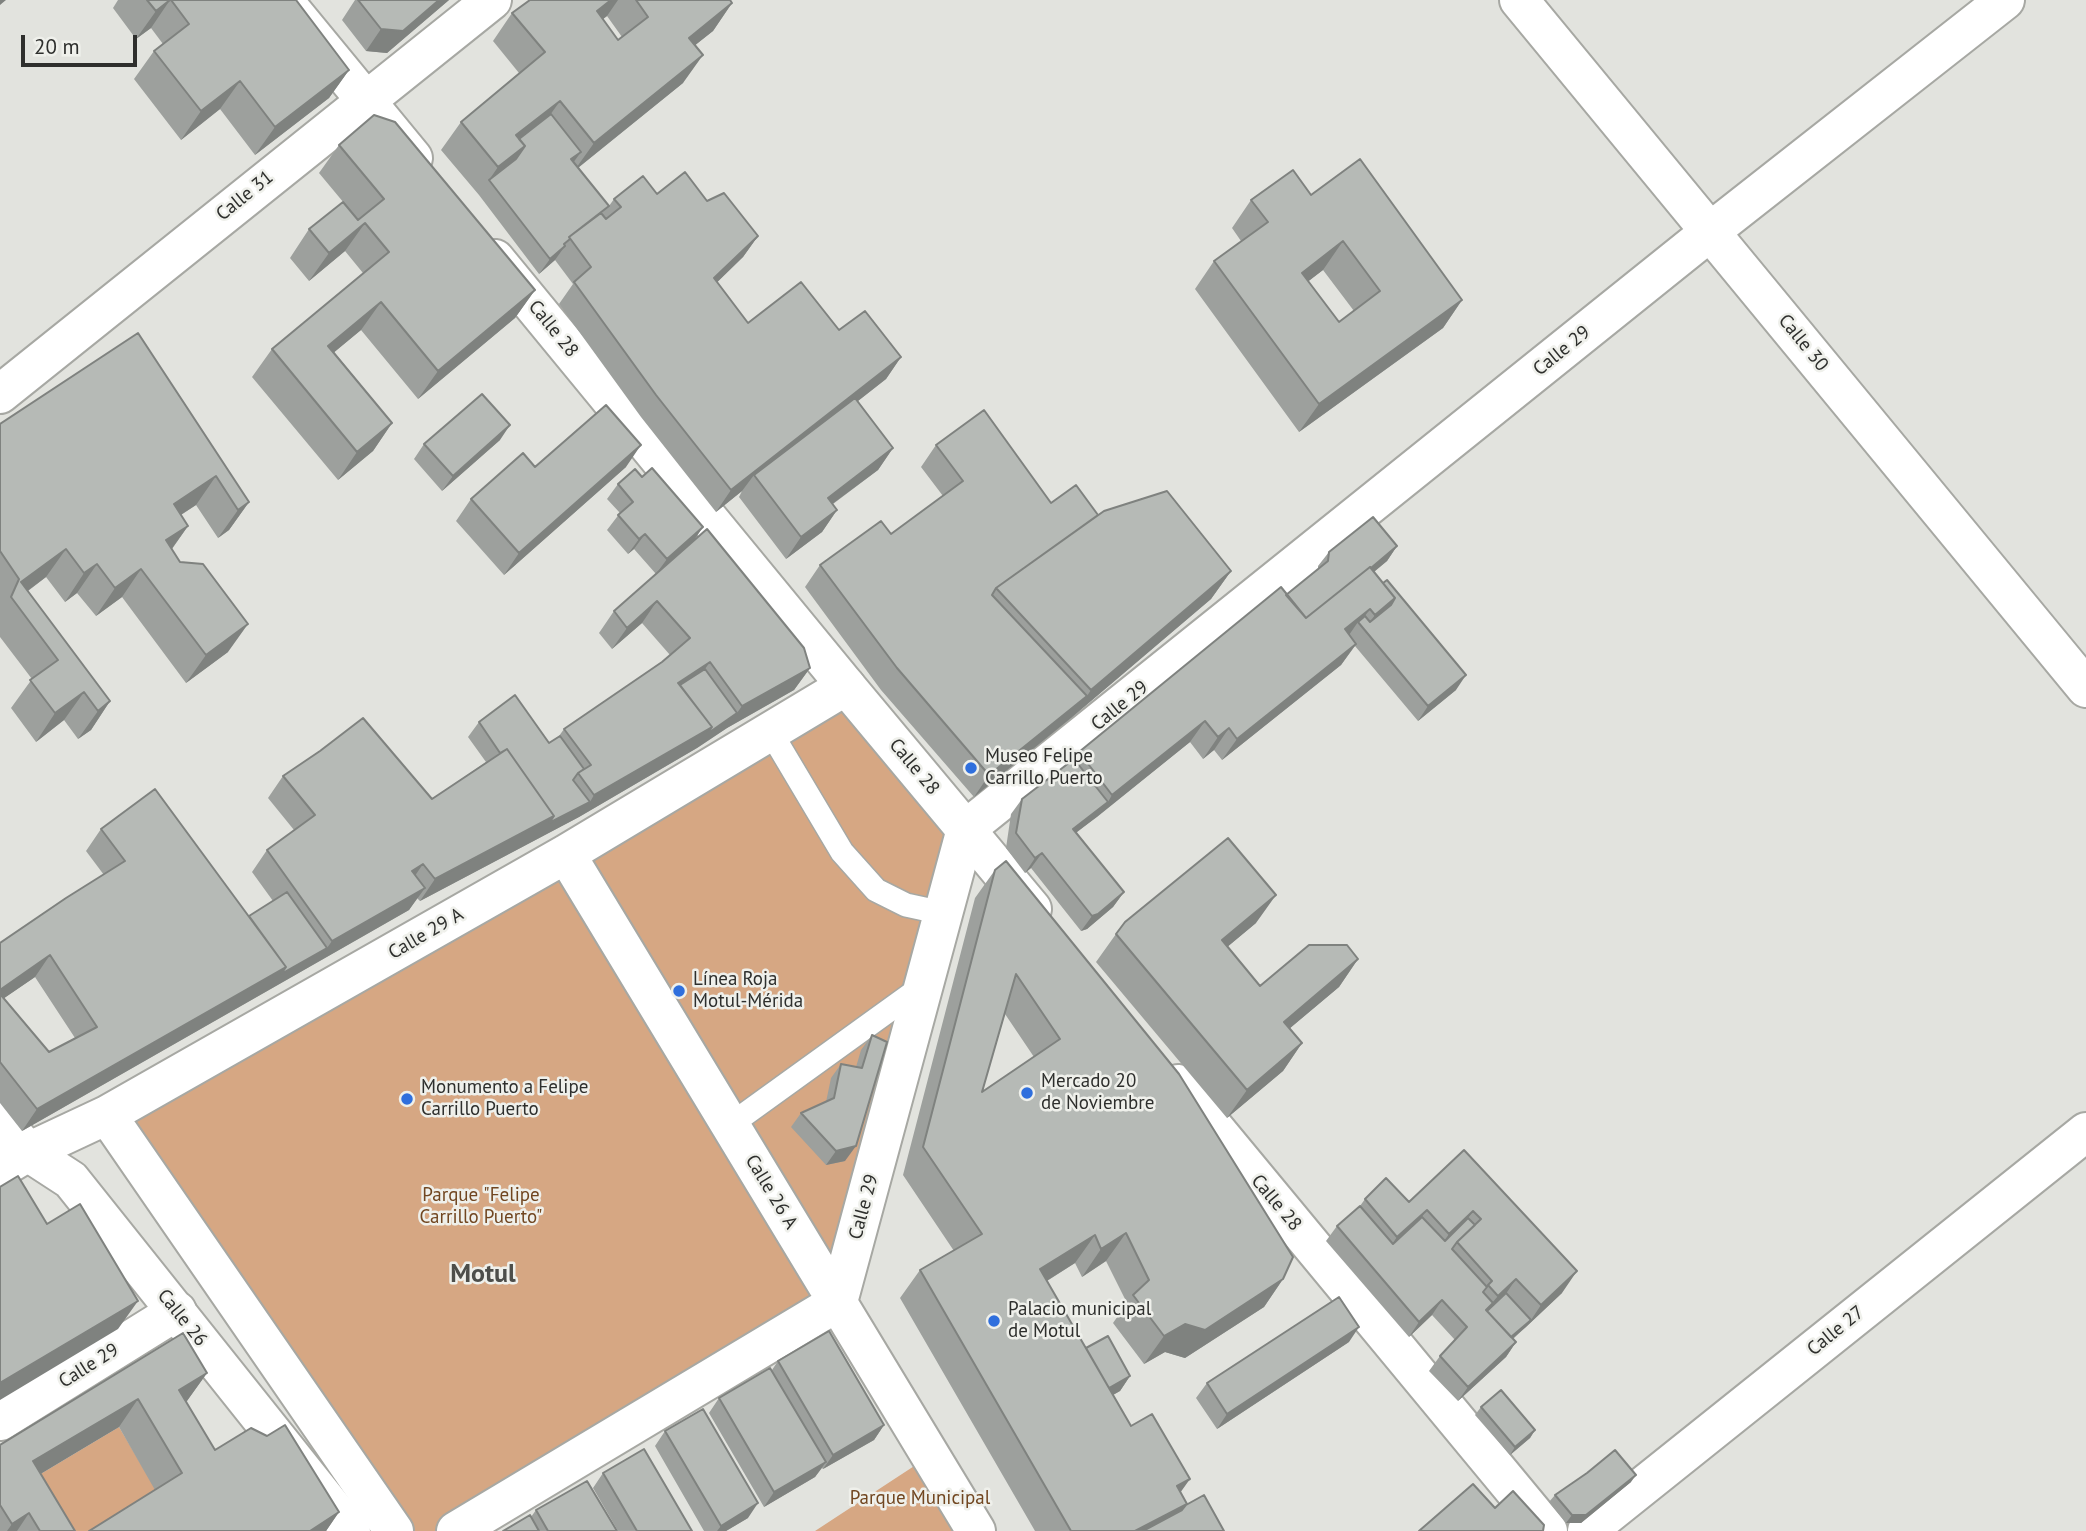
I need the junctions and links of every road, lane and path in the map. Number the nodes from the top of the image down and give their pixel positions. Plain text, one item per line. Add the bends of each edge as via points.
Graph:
1 (283, 0) edge
2 (492, 0) edge
3 (1519, 0) edge
4 (2005, 0) edge
5 (365, 100) junction
6 (435, 185) edge
7 (470, 228) edge
8 (1712, 232) junction
9 (0, 394) edge
10 (846, 686) junction
11 (2086, 688) edge
12 (770, 731) junction
13 (966, 829) junction
14 (566, 854) junction
15 (943, 913) junction
16 (1054, 936) edge
17 (924, 985) junction
18 (1160, 1063) edge
19 (107, 1115) junction
20 (0, 1118) edge
21 (730, 1125) junction
22 (2086, 1132) edge
23 (14, 1160) edge
24 (838, 1302) junction
25 (177, 1311) junction
26 (0, 1421) edge
27 (351, 1531) edge
28 (394, 1531) edge
29 (456, 1531) edge
30 (976, 1531) edge
31 (1548, 1531) edge
32 (1587, 1531) edge

1 - 5 street
2 - 5 street, Calle 31
3 - 8 street, Calle 30
4 - 8 street, Calle 29
5 - 6 street
5 - 9 street, Calle 31
7 - 10 street, Calle 28
8 - 11 street, Calle 30
8 - 13 street, Calle 29
10 - 12 street, Calle 29 A
10 - 13 street, Calle 28
12 - 14 street, Calle 29 A
12 - 15 lane via 842,852 876,890 906,905
13 - 15 street, Calle 29
13 - 16 street, Calle 28
14 - 19 street, Calle 29 A
14 - 21 street, Calle 26 A
15 - 17 street, Calle 29
17 - 21 lane
17 - 24 street, Calle 29
18 - 31 street, Calle 28
19 - 23 street, Calle 29 A
19 - 28 street
20 - 23 street, Calle 26
21 - 24 street, Calle 26 A
22 - 32 street, Calle 27
23 - 25 street, Calle 26 via 71,1180
24 - 29 street
24 - 30 street, Calle 26 A
25 - 26 street, Calle 29
25 - 27 street, Calle 26

